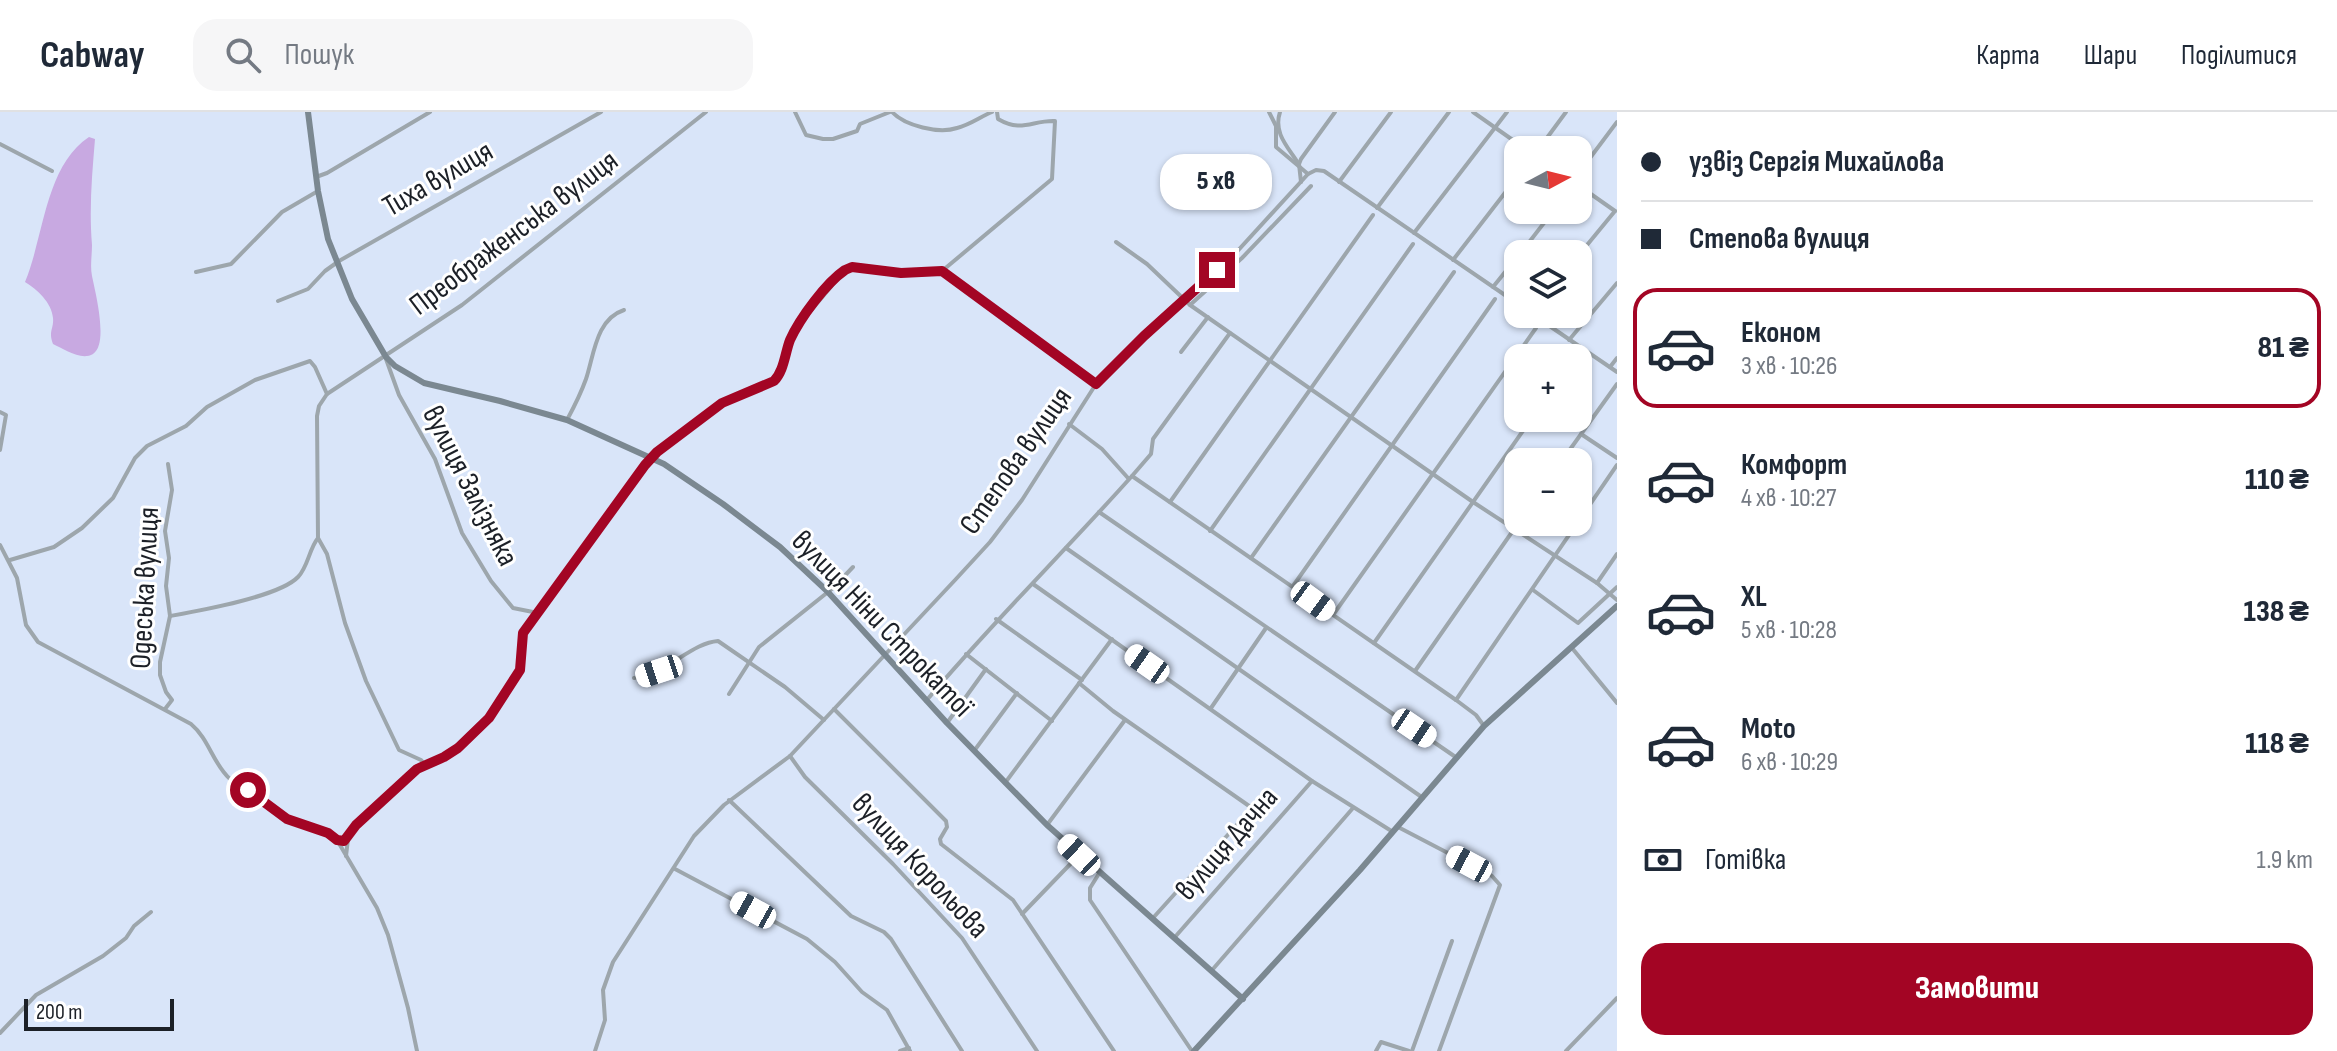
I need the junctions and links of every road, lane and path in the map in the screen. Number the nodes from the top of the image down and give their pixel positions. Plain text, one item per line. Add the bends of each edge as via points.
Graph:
1 (308, 112) edge
2 (430, 112) edge
3 (601, 112) edge
4 (706, 112) edge
5 (795, 112) edge
6 (891, 112) edge
7 (994, 112) edge
8 (1269, 112) edge
9 (1280, 112) edge
10 (1335, 112) edge
11 (1391, 112) edge
12 (1449, 112) edge
13 (1473, 112) edge
14 (1507, 112) edge
15 (1566, 112) edge
16 (1617, 122) edge
17 (1496, 127) junction
18 (1508, 136) edge
19 (1548, 136) edge
20 (0, 144) edge
21 (1592, 155) edge
22 (1299, 164) junction
23 (52, 171) dead end
24 (1308, 174) junction
25 (316, 177) junction
26 (1339, 182) junction
27 (1301, 184) junction
28 (1311, 186) dead end
29 (318, 191) junction
30 (1504, 194) edge
31 (1592, 194) edge
32 (1617, 201) edge
33 (1377, 208) junction
34 (1615, 210) edge
35 (1373, 215) dead end
36 (1543, 224) edge
37 (1414, 233) junction
38 (1531, 240) edge
39 (1591, 240) edge
40 (1116, 242) dead end
41 (1413, 244) dead end
42 (1453, 260) junction
43 (339, 261) junction
44 (942, 271) junction
45 (196, 272) dead end
46 (1454, 272) dead end
47 (1504, 273) edge
48 (1617, 283) edge
49 (1493, 287) junction
50 (1504, 294) edge
51 (1184, 299) junction
52 (1495, 299) dead end
53 (278, 301) dead end
54 (1190, 305) junction
55 (624, 310) dead end
56 (1208, 317) junction
57 (1536, 328) dead end
58 (1552, 328) edge
59 (1230, 333) junction
60 (1569, 340) junction
61 (1181, 352) dead end
62 (386, 357) junction
63 (1617, 358) edge
64 (1270, 360) junction
65 (1610, 367) junction
66 (1617, 372) edge
67 (1096, 384) junction
68 (1617, 384) edge
69 (1310, 389) junction
70 (327, 394) junction
71 (0, 412) edge
72 (1351, 417) junction
73 (567, 420) junction
74 (1069, 424) junction
75 (1522, 432) edge
76 (1581, 434) junction
77 (1392, 446) junction
78 (1571, 448) edge
79 (0, 450) edge
80 (651, 458) junction
81 (1617, 458) edge
82 (168, 464) dead end
83 (1617, 465) edge
84 (1432, 474) junction
85 (1130, 478) junction
86 (1170, 502) junction
87 (1473, 502) junction
88 (1099, 512) junction
89 (1504, 523) edge
90 (1210, 531) junction
91 (1510, 536) edge
92 (1524, 536) edge
93 (318, 538) junction
94 (0, 545) edge
95 (1066, 548) junction
96 (2, 554) edge
97 (1617, 554) edge
98 (1556, 555) junction
99 (1251, 558) junction
100 (10, 560) junction
101 (853, 567) dead end
102 (1597, 583) junction
103 (1032, 584) junction
104 (1293, 586) junction
105 (1617, 587) edge
106 (1532, 590) junction
107 (827, 591) junction
108 (1611, 593) junction
109 (1617, 600) edge
110 (1617, 606) edge
111 (538, 613) junction
112 (1333, 615) junction
113 (170, 616) junction
114 (996, 619) junction
115 (1266, 628) junction
116 (1112, 639) junction
117 (1374, 643) junction
118 (1572, 648) junction
119 (966, 654) junction
120 (884, 655) junction
121 (748, 660) junction
122 (1238, 667) junction
123 (986, 669) junction
124 (1414, 671) junction
125 (634, 678) dead end
126 (1081, 682) junction
127 (1017, 693) junction
128 (729, 694) dead end
129 (1456, 700) junction
130 (926, 701) junction
131 (1617, 703) edge
132 (1211, 708) junction
133 (165, 709) junction
134 (834, 709) junction
135 (824, 720) junction
136 (1125, 720) junction
137 (1052, 721) junction
138 (947, 723) junction
139 (1484, 726) junction
140 (974, 751) junction
141 (790, 756) junction
142 (1457, 758) junction
143 (424, 764) junction
144 (1312, 781) junction
145 (1005, 783) junction
146 (1423, 798) junction
147 (729, 800) junction
148 (1353, 807) junction
149 (1047, 825) junction
150 (1396, 829) junction
151 (348, 839) junction
152 (337, 840) junction
153 (1079, 855) junction
154 (346, 856) junction
155 (675, 869) junction
156 (1100, 872) junction
157 (151, 912) dead end
158 (1022, 914) junction
159 (1153, 918) junction
160 (1175, 937) junction
161 (1452, 941) dead end
162 (1213, 969) junction
163 (1617, 998) edge
164 (1243, 999) junction
165 (0, 1033) edge
166 (910, 1050) edge
167 (417, 1051) edge
168 (595, 1051) edge
169 (900, 1051) edge
170 (962, 1051) edge
171 (1037, 1051) edge
172 (1114, 1051) edge
173 (1193, 1051) edge
174 (1376, 1051) edge
175 (1411, 1051) edge
176 (1439, 1051) edge
177 (1566, 1051) edge

1 - 25 street
2 - 25 street
3 - 43 street, Тиха вулиця
4 - 62 street, Преображенська вулиця via 462,305
5 - 6 street via 806,135 823,139 857,131 860,124
6 - 7 street via 903,121 943,130
7 - 44 street via 1002,122 1016,126 1055,121 1052,179
8 - 22 street via 1276,126 1276,147
9 - 22 street via 1282,142
10 - 22 street
11 - 26 street
12 - 33 street
13 - 17 street
14 - 17 street
15 - 19 street
16 - 21 street
17 - 18 street
17 - 37 street
20 - 23 street
22 - 24 street
22 - 27 street
24 - 26 street via 1324,171
24 - 27 street, Степова вулиця
25 - 29 street
26 - 33 street
27 - 51 street, Степова вулиця
28 - 54 street
29 - 43 street via 328,239
29 - 45 street via 282,212 231,264
30 - 42 street
31 - 34 street
32 - 34 street
33 - 37 street
34 - 39 street
35 - 64 street
36 - 38 street
37 - 42 street
40 - 51 street
41 - 69 street
42 - 49 street
43 - 53 street, Тиха вулиця via 308,289
43 - 62 street via 352,299
44 - 67 street
44 - 80 street via 845,270 798,326 774,381 722,403
46 - 72 street
47 - 49 street
48 - 60 street
49 - 50 street
51 - 54 street
51 - 67 street, Степова вулиця
52 - 77 street
54 - 56 street
55 - 73 street via 607,320
56 - 59 street
56 - 61 street
57 - 84 street
58 - 60 street
59 - 64 street
59 - 85 street
60 - 65 street
62 - 70 street, Преображенська вулиця
62 - 73 street, вулиця Ніни Строкатої via 424,383
62 - 111 street, вулиця Залізняка via 474,555 513,608
63 - 65 street
64 - 69 street
64 - 86 street
65 - 66 street
67 - 74 street, Степова вулиця
68 - 76 street
69 - 72 street
69 - 90 street
70 - 93 street via 317,416
70 - 100 street via 313,363 255,380 147,446 113,498 82,528 54,547
71 - 79 street via 6,415
72 - 77 street
72 - 99 street
73 - 80 street, вулиця Ніни Строкатої
74 - 85 street
74 - 120 street, Степова вулиця via 990,542
75 - 87 street
76 - 78 street
76 - 81 street
77 - 84 street
77 - 104 street
80 - 107 street, вулиця Ніни Строкатої via 748,522
80 - 111 street
82 - 113 street, Одеська вулиця
83 - 98 street
84 - 87 street
84 - 112 street
85 - 86 street
85 - 88 street
86 - 90 street
87 - 89 street
87 - 117 street
88 - 95 street
88 - 115 street
90 - 99 street
91 - 124 street
92 - 98 street
93 - 113 street via 297,579 245,600
93 - 143 street via 366,681 399,750
94 - 96 street
95 - 103 street
95 - 122 street
96 - 100 street
97 - 102 street
98 - 102 street
98 - 106 street
99 - 104 street
100 - 133 street via 32,637
101 - 107 street
102 - 108 street
103 - 114 street
103 - 116 street
104 - 112 street
105 - 108 street
106 - 108 street via 1578,623
106 - 129 street
107 - 120 street, вулиця Ніни Строкатої
107 - 121 street
108 - 109 street
110 - 118 street
111 - 143 street via 523,633 515,681 489,718 458,748
112 - 117 street
113 - 133 street, Одеська вулиця via 160,662 162,684 172,700
114 - 119 street
114 - 126 street
115 - 122 street
115 - 142 street
116 - 126 street
116 - 132 street
117 - 124 street
118 - 131 street
118 - 139 street
119 - 123 street
119 - 130 street
120 - 130 street, вулиця Ніни Строкатої
120 - 134 street, Степова вулиця
121 - 125 street via 713,641 659,671
121 - 128 street
121 - 135 street
122 - 132 street
122 - 146 street
123 - 127 street
123 - 138 street
124 - 129 street
126 - 136 street
126 - 137 street
127 - 137 street
127 - 140 street
129 - 139 street
130 - 138 street, вулиця Ніни Строкатої
132 - 144 street
133 - 152 street via 199,731 232,780 278,813
134 - 135 street, Степова вулиця
134 - 158 street via 946,821 941,844 1003,892
135 - 141 street, Степова вулиця
136 - 149 street
136 - 159 street via 1252,808
137 - 145 street
138 - 140 street, вулиця Ніни Строкатої
139 - 142 street
140 - 145 street, вулиця Ніни Строкатої
141 - 147 street, Степова вулиця
141 - 171 street, вулиця Корольова via 956,930
142 - 146 street
143 - 151 street via 356,825
144 - 148 street
144 - 160 street, вулиця Дачна
145 - 149 street, вулиця Ніни Строкатої
146 - 150 street
147 - 155 street, Степова вулиця via 694,836
147 - 170 street via 851,916 891,939
148 - 150 street
148 - 162 street
149 - 153 street, вулиця Ніни Строкатої
150 - 164 street
150 - 176 street via 1492,876 1500,885
151 - 152 street
151 - 154 street
152 - 154 street
153 - 156 street, вулиця Ніни Строкатої
153 - 158 street
154 - 167 street via 388,935
155 - 166 street via 807,939 887,1010
155 - 168 street, Степова вулиця via 613,962 603,990 605,1020
156 - 159 street, вулиця Ніни Строкатої
156 - 173 street via 1090,888 1090,900
157 - 165 street via 103,956 36,995
158 - 172 street
159 - 160 street, вулиця Ніни Строкатої
160 - 162 street, вулиця Ніни Строкатої
161 - 175 street
162 - 164 street, вулиця Ніни Строкатої
163 - 177 street
164 - 173 street
166 - 169 street
174 - 175 street via 1381,1042

